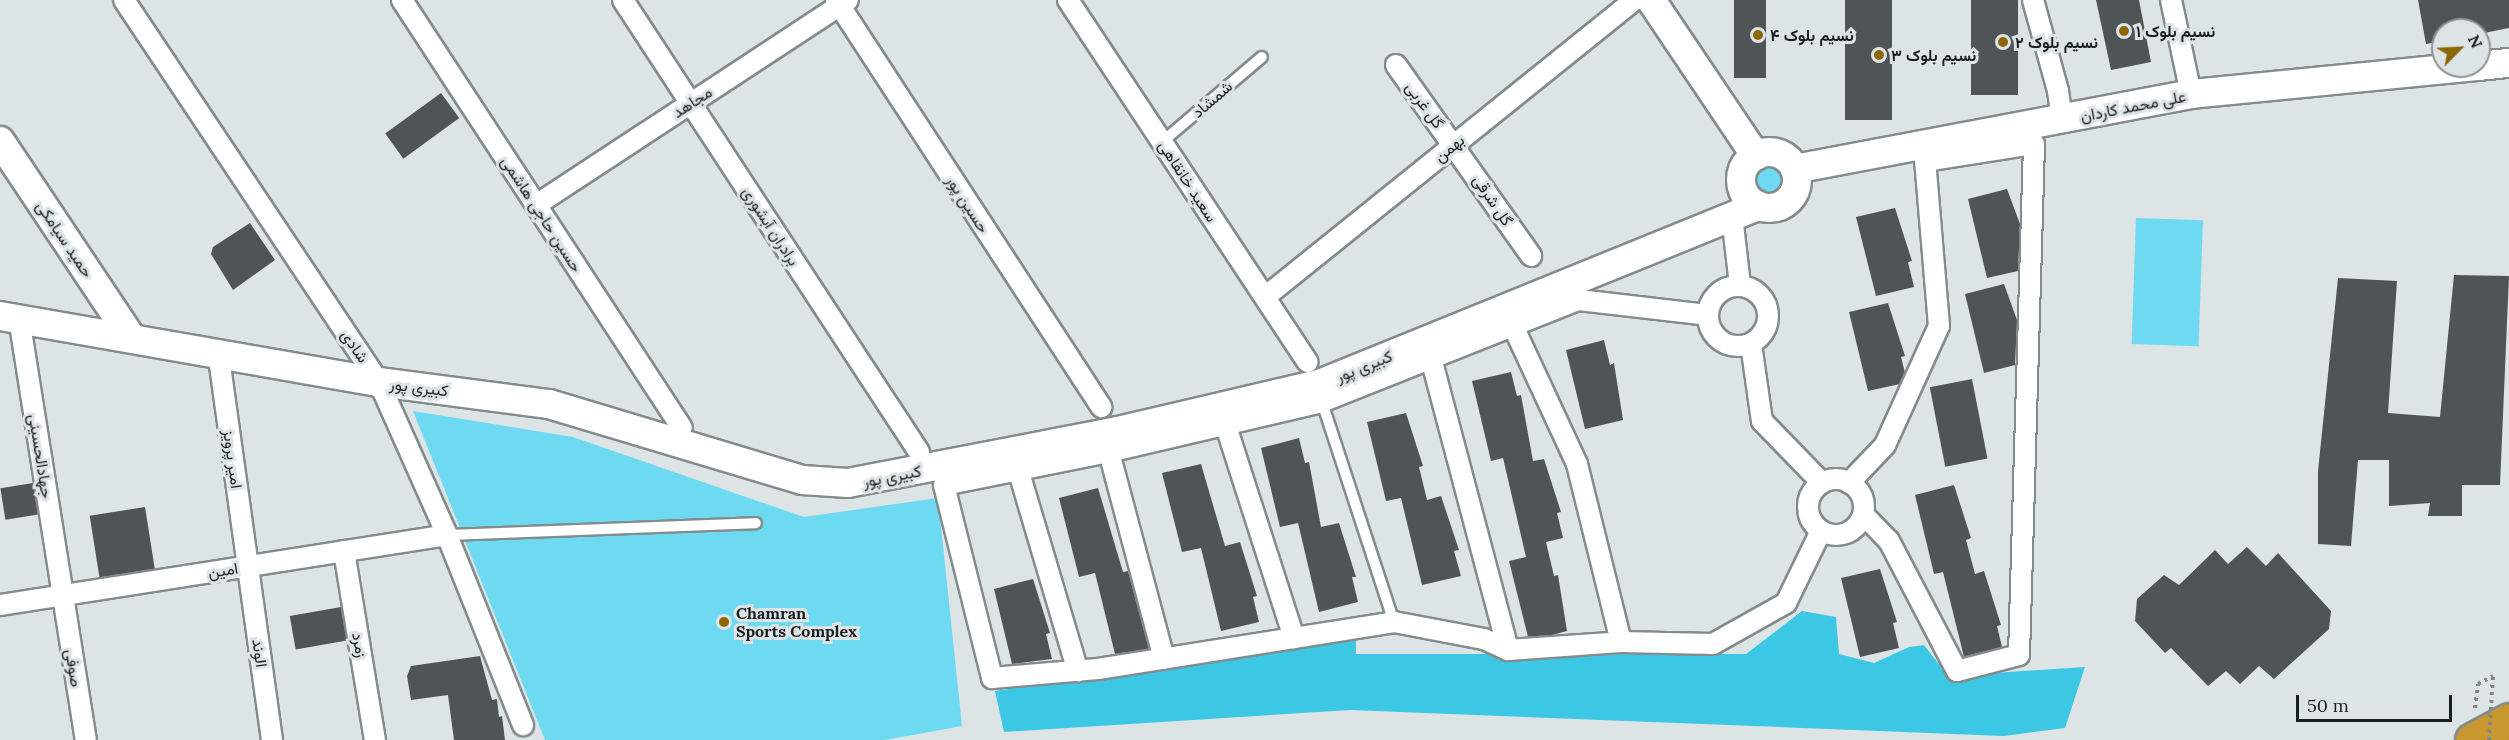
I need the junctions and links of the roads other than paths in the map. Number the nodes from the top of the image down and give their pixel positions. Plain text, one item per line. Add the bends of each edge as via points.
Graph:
1 (124, 0) edge
2 (402, 0) edge
3 (623, 0) edge
4 (1068, 0) edge
5 (1634, 0) edge
6 (1651, 0) edge
7 (2033, 0) edge
8 (2171, 0) edge
9 (841, 2) edge
10 (1262, 57) dead end
11 (2509, 63) edge
12 (1396, 65) dead end
13 (2491, 65) edge
14 (2431, 71) edge
15 (2191, 94) junction
16 (690, 104) junction
17 (2061, 119) junction
18 (0, 141) edge
19 (1162, 142) junction
20 (1454, 144) junction
21 (1756, 156) junction
22 (1795, 169) junction
23 (536, 205) junction
24 (1745, 211) junction
25 (1531, 255) dead end
26 (1740, 285) junction
27 (1264, 297) junction
28 (1708, 315) junction
29 (9, 317) edge
30 (1513, 326) junction
31 (130, 336) junction
32 (1751, 344) junction
33 (218, 351) junction
34 (1431, 358) junction
35 (1308, 362) dead end
36 (379, 382) junction
37 (1322, 402) junction
38 (1101, 407) dead end
39 (1224, 423) junction
40 (682, 428) dead end
41 (919, 452) dead end
42 (1109, 452) junction
43 (1018, 469) junction
44 (1822, 483) junction
45 (1850, 483) junction
46 (1863, 514) junction
47 (756, 523) dead end
48 (1821, 531) junction
49 (447, 535) junction
50 (344, 551) junction
51 (248, 566) junction
52 (63, 595) junction
53 (0, 605) edge
54 (1394, 622) junction
55 (1294, 638) junction
56 (1621, 642) junction
57 (1508, 650) junction
58 (1164, 659) junction
59 (1078, 671) junction
60 (2509, 720) edge
61 (523, 725) dead end
62 (86, 740) edge
63 (272, 740) edge
64 (375, 740) edge
65 (2472, 740) edge

1 - 36 street, شادی
2 - 23 street, حسین حاجی هاشمی
3 - 16 street, برادران آبشوری
4 - 19 street, سعید خانقاهی
5 - 20 street, بهمن
6 - 21 street
7 - 17 street via 2058,90
8 - 15 street
9 - 16 street, مجاهد
9 - 38 street, حسین پور
10 - 19 lane, شمشاد
11 - 13 street, علی محمد کاردان
12 - 20 street, گل غربی
14 - 15 street, علی محمد کاردان
15 - 17 street, علی محمد کاردان
16 - 23 street, مجاهد
16 - 41 street, برادران آبشوری
17 - 22 street, علی محمد کاردان
18 - 31 street, حمید سیامکی
19 - 27 street, سعید خانقاهی
20 - 25 street, گل شرقی
20 - 27 street, بهمن
21 - 22 street via 1782,156
21 - 24 street via 1741,177
22 - 24 street via 1796,188 1785,203
23 - 40 street, حسین حاجی هاشمی
24 - 26 street
24 - 36 street, کبیری پور via 1322,383 1118,431 875,480 802,480 569,408
26 - 28 street via 1722,290 1709,306
26 - 32 street via 1758,292 1768,309 1766,330
27 - 35 street, سعید خانقاهی
28 - 30 street via 1578,300
28 - 32 street via 1709,325 1721,341 1741,347
29 - 31 street, کبیری پور
29 - 52 street, جهادالحسینی
30 - 34 street
30 - 56 street via 1577,464
31 - 33 street, کبیری پور
32 - 44 street via 1762,420
33 - 36 street, کبیری پور
33 - 51 street, امیر پرویز
34 - 37 street
34 - 57 street
36 - 49 street, شادی
37 - 39 street
37 - 54 lane
39 - 42 street
39 - 55 street
42 - 43 street
42 - 58 street
43 - 59 street
43 - 59 street via 944,485 992,678
44 - 45 street
44 - 48 street via 1815,489 1808,507
45 - 46 street via 1862,496
45 - 46 street via 1886,445 1939,326 1925,161 2034,144 2019,655 1958,671 1889,541
46 - 48 street via 1846,534
47 - 49 lane
48 - 56 street via 1786,603 1713,644
49 - 50 street, امین
49 - 61 street, شادی
50 - 51 street, امین
50 - 64 street, زمرد
51 - 52 street, امین
51 - 63 street, الوند
52 - 53 street, امین
52 - 62 street, صوفی
54 - 55 street
54 - 57 street via 1484,639
55 - 58 street
56 - 57 street
58 - 59 street
60 - 65 highway

